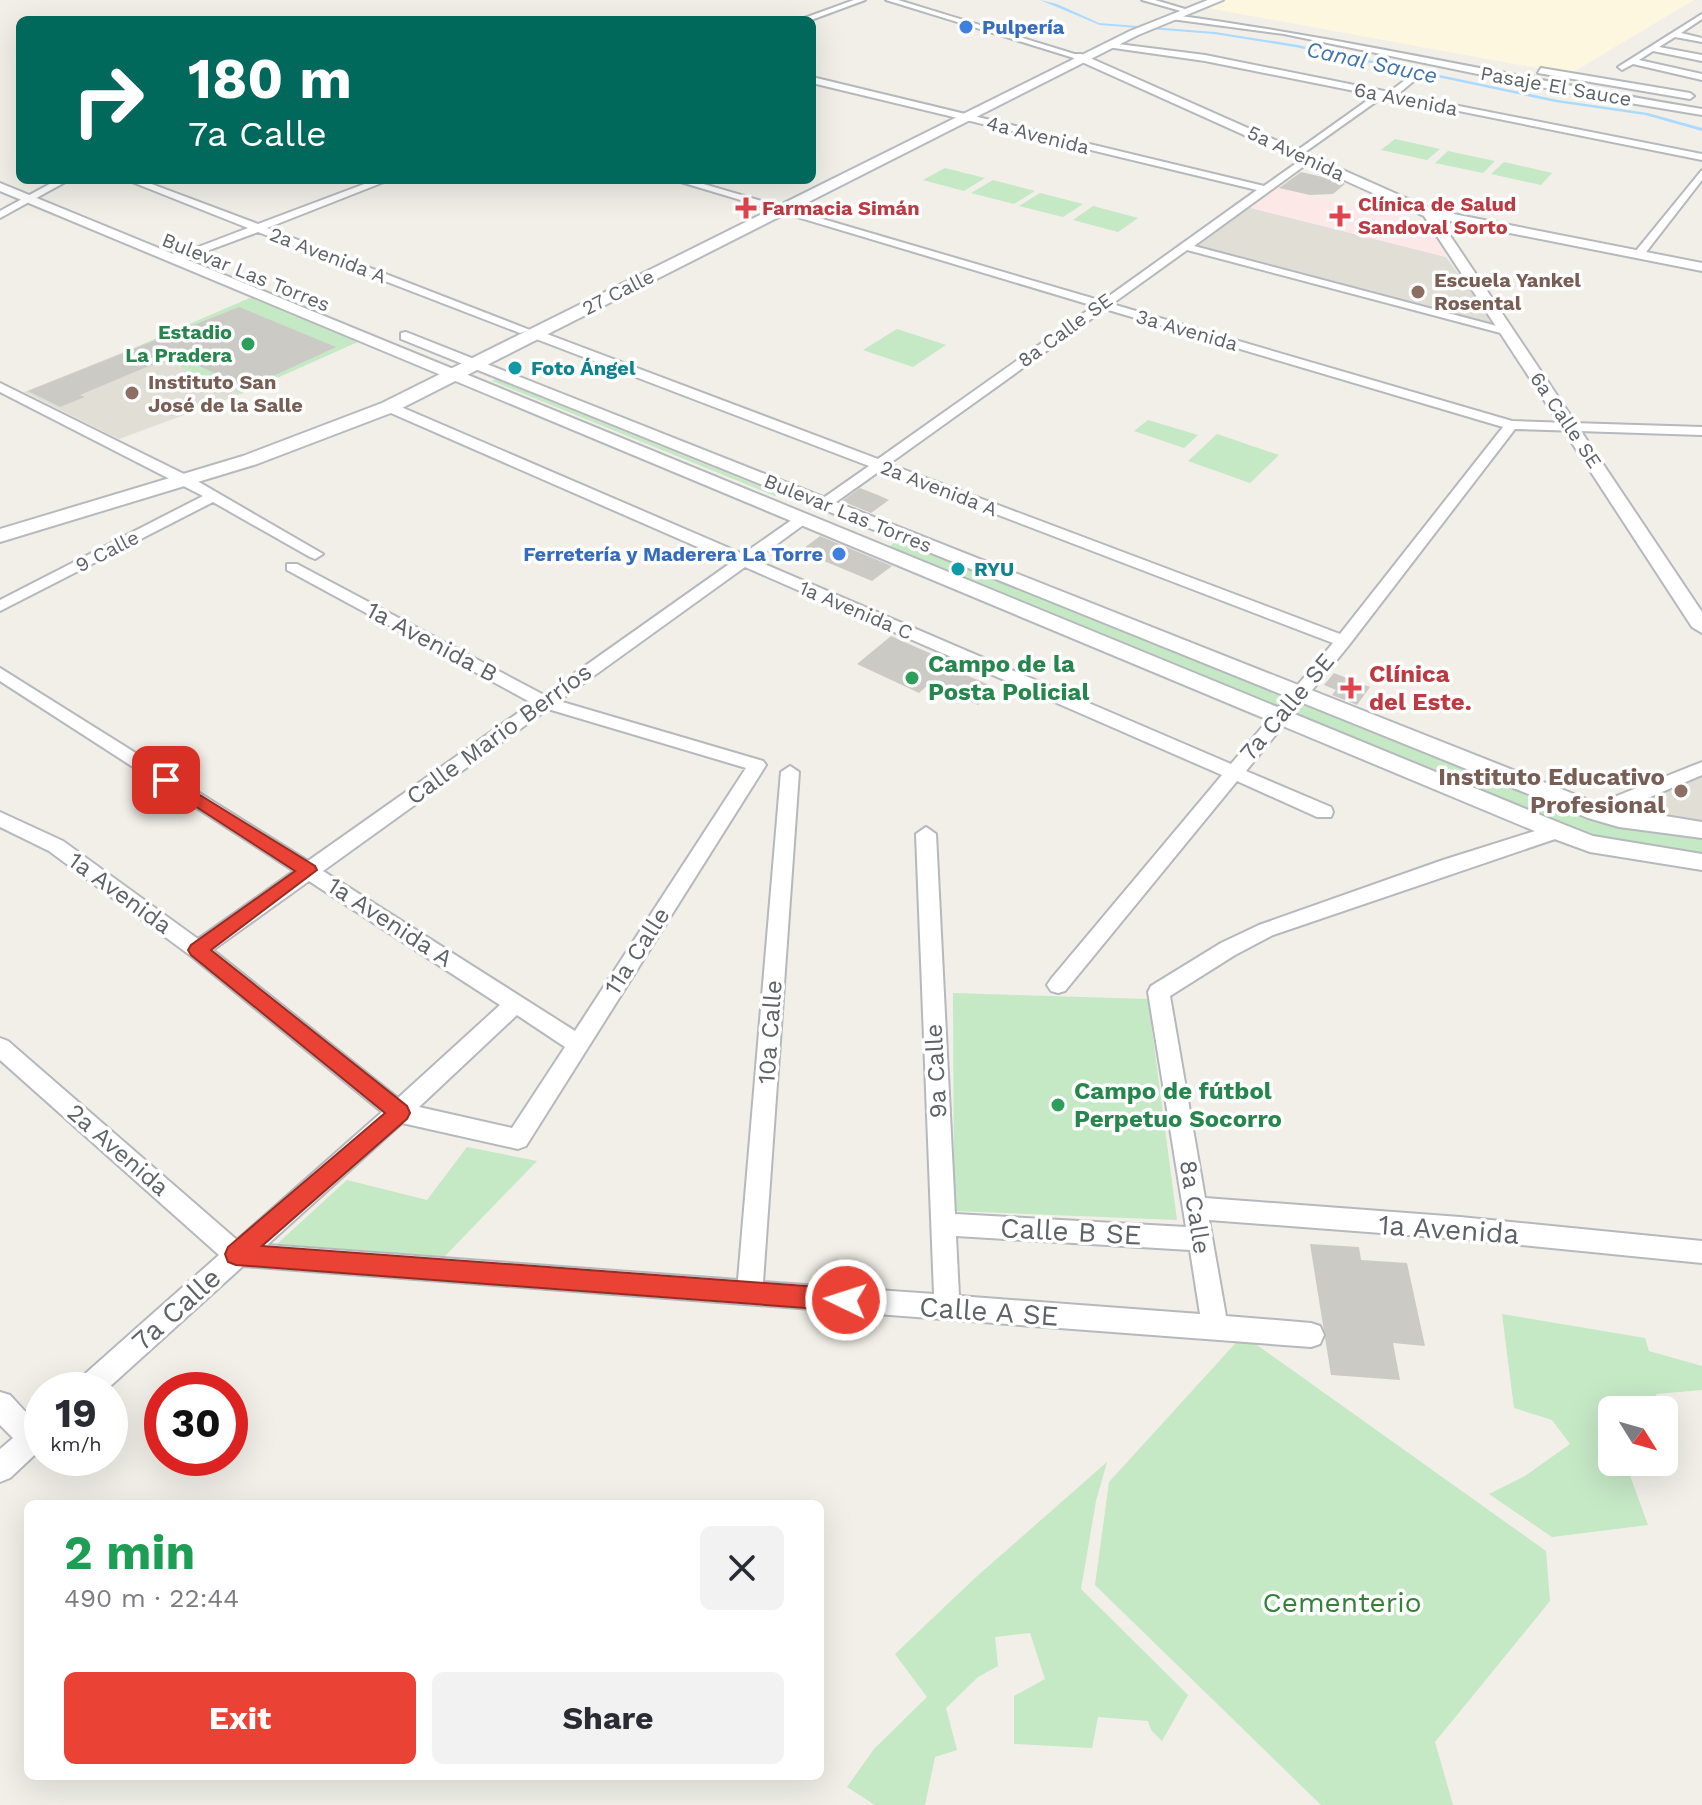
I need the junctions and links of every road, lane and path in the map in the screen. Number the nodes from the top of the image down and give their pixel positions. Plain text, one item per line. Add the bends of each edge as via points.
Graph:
1 (861, 0) edge
2 (890, 0) edge
3 (1146, 0) edge
4 (1205, 0) edge
5 (1218, 0) edge
6 (1177, 13) junction
7 (815, 16) edge
8 (1702, 16) edge
9 (1697, 23) edge
10 (1129, 33) junction
11 (1674, 34) junction
12 (1702, 40) edge
13 (1110, 45) junction
14 (1652, 48) junction
15 (1446, 54) dead end
16 (1081, 57) junction
17 (1702, 58) edge
18 (1474, 59) dead end
19 (1528, 68) dead end
20 (1642, 72) dead end
21 (1584, 77) junction
22 (1702, 77) edge
23 (1412, 78) dead end
24 (816, 81) edge
25 (1702, 87) edge
26 (1568, 90) junction
27 (1386, 95) junction
28 (1701, 99) edge
29 (1702, 112) edge
30 (961, 116) junction
31 (1303, 156) junction
32 (1702, 157) edge
33 (1702, 173) edge
34 (28, 184) edge
35 (56, 184) edge
36 (143, 184) edge
37 (374, 184) edge
38 (693, 184) edge
39 (0, 187) edge
40 (1264, 189) junction
41 (44, 190) junction
42 (28, 199) junction
43 (775, 208) junction
44 (1429, 213) junction
45 (0, 215) edge
46 (259, 228) junction
47 (1183, 246) junction
48 (195, 252) junction
49 (1639, 254) junction
50 (176, 259) junction
51 (1702, 267) edge
52 (266, 281) dead end
53 (1101, 304) junction
54 (395, 331) dead end
55 (530, 332) junction
56 (1508, 333) junction
57 (462, 369) junction
58 (0, 387) edge
59 (389, 407) junction
60 (1511, 425) junction
61 (1571, 428) junction
62 (1702, 431) edge
63 (877, 464) junction
64 (180, 478) junction
65 (214, 496) junction
66 (824, 504) junction
67 (801, 520) junction
68 (0, 527) edge
69 (0, 536) edge
70 (315, 554) dead end
71 (744, 561) junction
72 (292, 567) dead end
73 (0, 606) edge
74 (1702, 627) edge
75 (1343, 641) junction
76 (0, 673) edge
77 (1297, 694) junction
78 (544, 702) junction
79 (1279, 716) junction
80 (757, 765) joint
81 (1702, 768) edge
82 (790, 772) dead end
83 (1232, 772) junction
84 (1324, 812) dead end
85 (1596, 812) junction
86 (0, 819) edge
87 (1702, 830) edge
88 (1557, 831) junction
89 (926, 834) dead end
90 (1702, 862) edge
91 (308, 870) junction
92 (198, 950) junction
93 (1058, 985) dead end
94 (516, 1003) junction
95 (577, 1043) junction
96 (0, 1047) edge
97 (400, 1113) junction
98 (518, 1139) joint
99 (1195, 1208) junction
100 (943, 1224) junction
101 (1200, 1239) junction
102 (236, 1254) junction
103 (1701, 1254) edge
104 (750, 1293) junction
105 (947, 1308) junction
106 (1215, 1328) junction
107 (1311, 1335) dead end
108 (106, 1372) edge
109 (0, 1405) edge
110 (24, 1424) edge
111 (24, 1447) edge
112 (0, 1468) edge

1 - 7 street
2 - 16 street, 5a Avenida
3 - 6 street, Pasaje El Sauce
4 - 6 main road, 27 Calle
5 - 6 main road, 27 Calle
6 - 10 main road, 27 Calle
6 - 26 street, Pasaje El Sauce
8 - 9 street
9 - 11 street
10 - 13 main road, 27 Calle
10 - 16 main road, 27 Calle
11 - 12 street
11 - 14 street
13 - 16 main road, 27 Calle
13 - 27 street, 6a Avenida via 1161,50
14 - 17 street
14 - 22 street via 1626,64
15 - 18 street
16 - 30 main road, 27 Calle
16 - 31 street, 5a Avenida
19 - 21 street
20 - 25 street
21 - 26 street
21 - 28 street
23 - 27 street, 8a Calle SE
24 - 30 street, 4a Avenida
26 - 29 street, Pasaje El Sauce
27 - 31 street, 8a Calle SE
27 - 32 street, 6a Avenida
30 - 40 street, 4a Avenida
30 - 43 main road, 27 Calle
31 - 40 street, 8a Calle SE
31 - 44 street, 5a Avenida
33 - 49 street
34 - 41 street, Bulevar Las Torres
35 - 41 street
36 - 46 street, 2a Avenida A
37 - 46 street
38 - 43 street, 3a Avenida
39 - 42 street, Bulevar Las Torres
40 - 47 street, 8a Calle SE
41 - 42 street
41 - 48 street, Bulevar Las Torres
42 - 45 street
42 - 50 street, Bulevar Las Torres
43 - 53 street, 3a Avenida
43 - 55 main road, 27 Calle
44 - 49 street, 5a Avenida
44 - 56 street, 6a Calle SE
46 - 48 street
46 - 55 street, 2a Avenida A
47 - 53 street, 8a Calle SE
47 - 56 street
48 - 50 street
48 - 52 street, Bulevar Las Torres
49 - 51 street, 5a Avenida
50 - 57 street, Bulevar Las Torres
53 - 60 street, 3a Avenida
53 - 63 street, 8a Calle SE
54 - 57 street, Bulevar Las Torres
55 - 57 main road, 27 Calle
55 - 63 street, 2a Avenida A
56 - 61 street, 6a Calle SE
57 - 59 main road, 27 Calle
57 - 64 main road, 27 Calle via 349,417
57 - 66 street, Bulevar Las Torres
57 - 67 street, Bulevar Las Torres
58 - 64 street
59 - 64 main road, 27 Calle via 308,439
59 - 71 street, 1a Avenida C
60 - 61 street, 3a Avenida
60 - 75 street, 7a Calle SE
61 - 62 street, 3a Avenida
61 - 74 street, 6a Calle SE
63 - 66 street, 8a Calle SE
63 - 75 street, 2a Avenida A
64 - 65 street
64 - 68 main road, 27 Calle
64 - 69 main road, 27 Calle
65 - 70 street
65 - 73 street, 9 Calle
66 - 77 street, Bulevar Las Torres
67 - 71 street, Calle Mario Berríos
67 - 79 street, Bulevar Las Torres
71 - 78 street, Calle Mario Berríos
71 - 83 street, 1a Avenida C
72 - 78 street, 1a Avenida B
75 - 77 street, 7a Calle SE
76 - 91 street, 1a Avenida A
77 - 79 street, 7a Calle SE
77 - 85 street, Bulevar Las Torres
78 - 80 street, 1a Avenida B
78 - 91 street, Calle Mario Berríos
79 - 83 street, 7a Calle SE
79 - 88 street, Bulevar Las Torres
80 - 95 street, 11a Calle
81 - 85 street
82 - 104 street, 10a Calle
83 - 84 street, 1a Avenida C
83 - 93 street, 7a Calle SE
85 - 87 street, Bulevar Las Torres
86 - 92 street, 1a Avenida via 56,846
88 - 90 street, Bulevar Las Torres via 1590,844
88 - 99 street, 8a Calle via 1266,930 1159,992
89 - 100 street, 9a Calle
91 - 92 street, Calle Mario Berríos
91 - 94 street, 1a Avenida A
92 - 97 street, 1a Avenida
94 - 95 street, 1a Avenida A
94 - 97 street, 7a Calle
95 - 98 street, 11a Calle
96 - 102 street, 2a Avenida
97 - 98 street, 1a Avenida
97 - 102 street, 7a Calle
99 - 101 street, 8a Calle
99 - 103 street, 1a Avenida via 1460,1228
100 - 101 street, Calle B SE
100 - 105 street, 9a Calle
101 - 106 street, 8a Calle
102 - 104 street, Calle A SE
102 - 108 street, 7a Calle
104 - 105 street, Calle A SE
105 - 106 street, Calle A SE
106 - 107 street, Calle A SE
109 - 110 street
111 - 112 street

